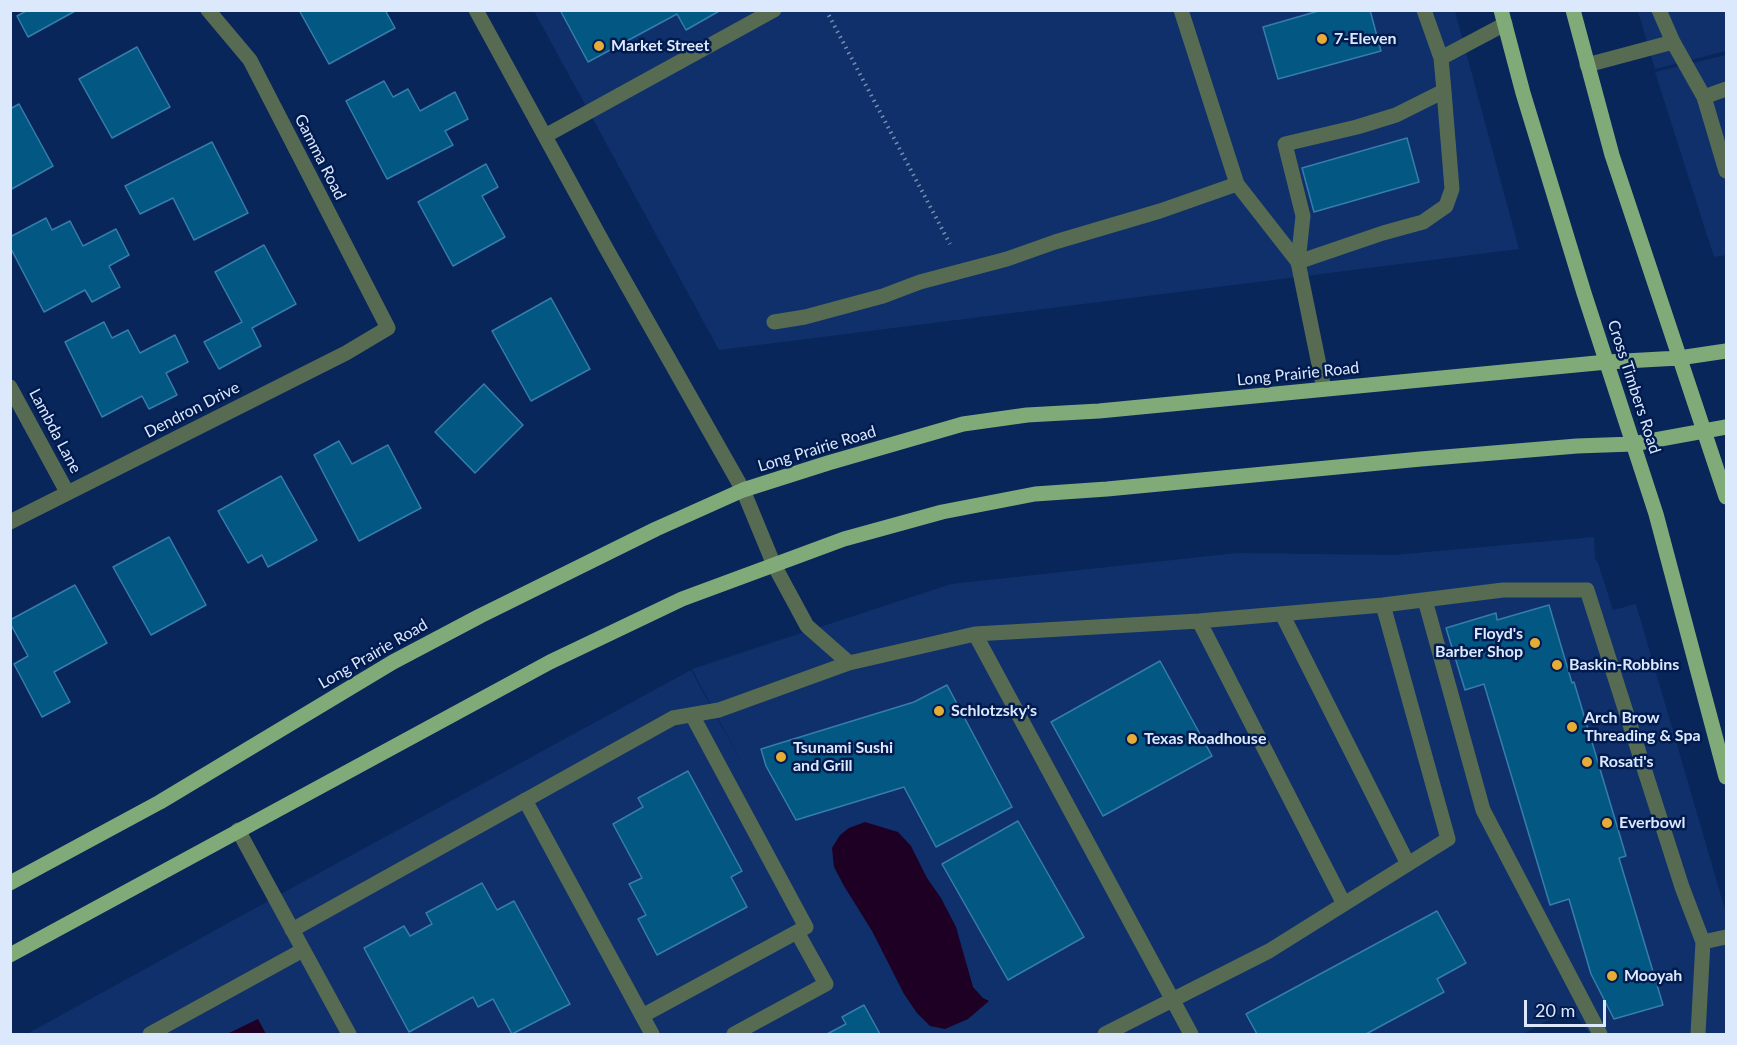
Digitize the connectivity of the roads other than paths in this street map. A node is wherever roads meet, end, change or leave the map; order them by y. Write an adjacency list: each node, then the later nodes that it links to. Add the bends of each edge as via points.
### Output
1 (208, 10): 20 (street, Gamma Road, via 250,60)
2 (476, 10): 15 (street)
3 (774, 10): 15 (street)
4 (1181, 10): 17 (street)
5 (1424, 10): 10 (street)
6 (1573, 10): 11 (main road)
7 (1659, 10): 9 (street)
8 (1503, 17): 10 (street); 23 (main road, Cross Timbers Road)
9 (1673, 42): 11 (street); 14 (street)
10 (1441, 58): 13 (street)
11 (1587, 65): 22 (main road, via 1612,155)
12 (1726, 89): 14 (street)
13 (1444, 91): 18 (street, via 1452,189 1446,206 1423,222); 18 (street, via 1396,115 1285,144 1304,216)
14 (1704, 97): 16 (street)
15 (545, 136): 29 (street)
16 (1726, 171)
17 (1237, 184): 18 (street); 19 (street, via 884,296)
18 (1298, 262): 25 (street)
19 (774, 322)
20 (388, 328): 30 (street, Dendron Drive, via 346,353)
21 (1726, 351): 22 (main road, Long Prairie Road)
22 (1679, 358): 23 (main road, Long Prairie Road); 27 (main road)
23 (1607, 362): 25 (main road, Long Prairie Road); 28 (main road, Cross Timbers Road)
24 (10, 387): 30 (street, Lambda Lane)
25 (1324, 389): 29 (main road, Long Prairie Road, via 963,424)
26 (1726, 427): 27 (main road)
27 (1704, 431): 28 (main road); 31 (main road)
28 (1633, 444): 33 (main road, via 1035,494 942,512 844,539); 41 (main road, Cross Timbers Road, via 1656,514)
29 (743, 490): 33 (street); 45 (main road, Long Prairie Road, via 656,529 403,657 160,801)
30 (67, 492): 32 (street, Dendron Drive)
31 (1726, 497)
32 (10, 522)
33 (774, 565): 39 (street, via 807,626); 43 (main road, via 682,599 550,662)
34 (1425, 600): 35 (street); 50 (street, via 1503,590 1587,590); 61 (street, via 1483,810)
35 (1383, 605): 36 (street); 44 (street, via 1448,839)
36 (1282, 614): 37 (street); 44 (street)
37 (1199, 621): 38 (street); 46 (street)
38 (975, 634): 39 (street); 53 (street)
39 (849, 663): 40 (street, via 719,710)
40 (692, 715): 42 (street, via 673,718); 48 (street, via 806,927)
41 (1726, 777)
42 (525, 800): 47 (street); 54 (street)
43 (238, 830): 47 (street); 52 (main road)
44 (1408, 864): 46 (street)
45 (10, 883)
46 (1344, 904): 53 (street, via 1269,951)
47 (292, 930): 51 (street)
48 (796, 932): 54 (street); 58 (street, via 826,984)
49 (1726, 937): 50 (street)
50 (1703, 942): 62 (street)
51 (303, 950): 55 (street); 56 (street)
52 (10, 955)
53 (1172, 1000): 59 (street); 60 (street)
54 (642, 1016): 57 (street)
55 (155, 1033)
56 (349, 1035)
57 (652, 1035)
58 (734, 1035)
59 (1105, 1035)
60 (1191, 1035)
61 (1600, 1035)
62 (1698, 1035)

